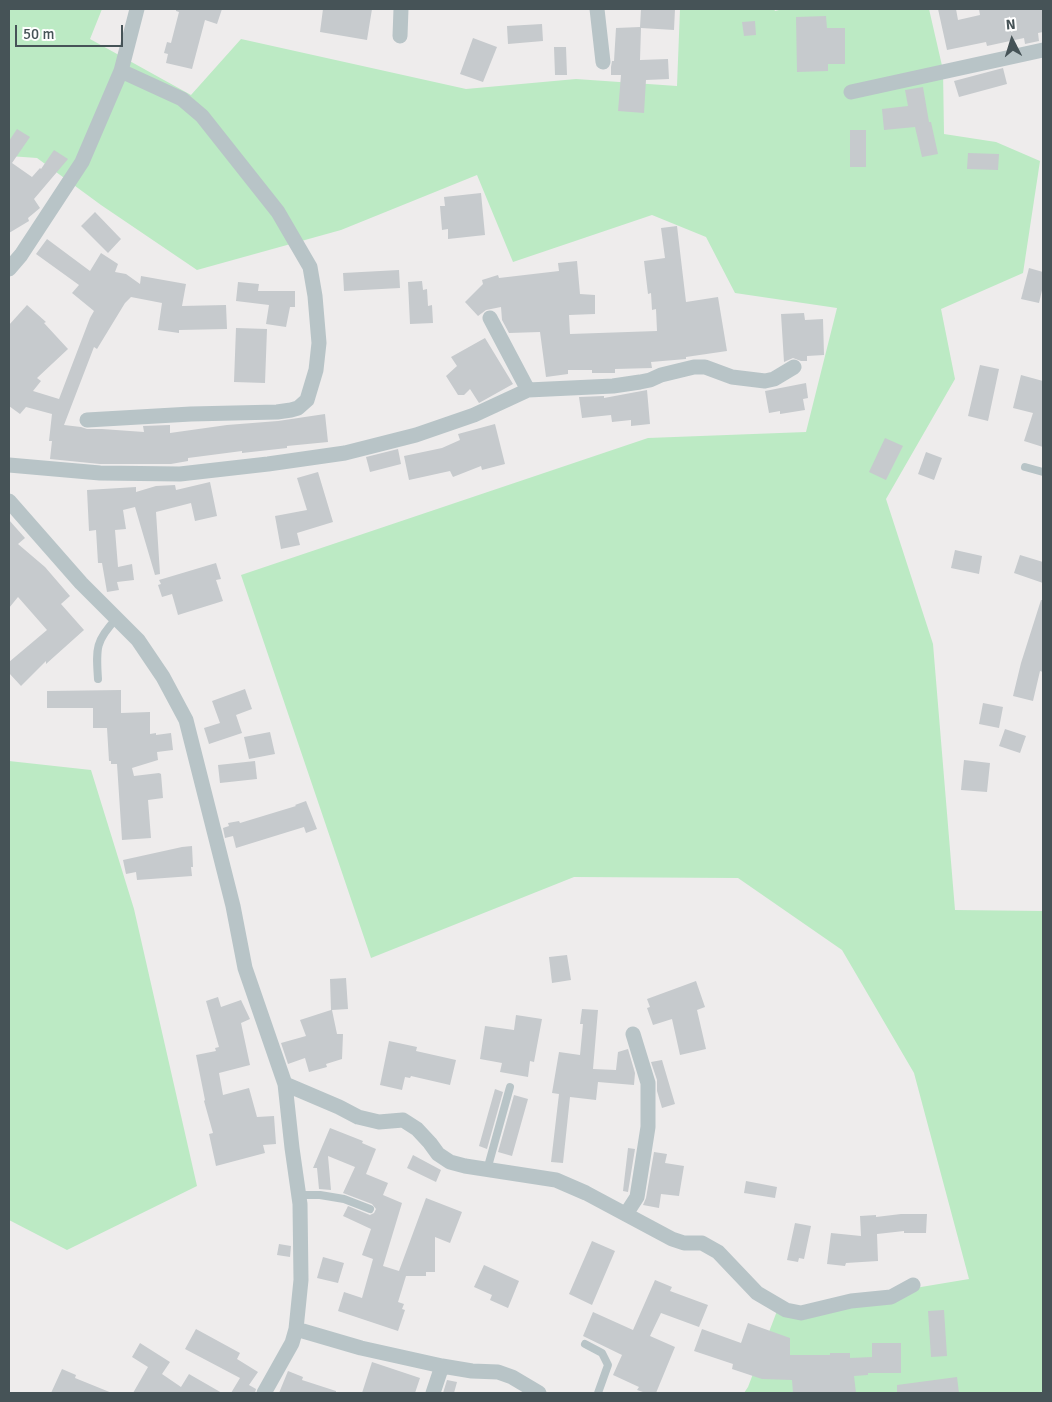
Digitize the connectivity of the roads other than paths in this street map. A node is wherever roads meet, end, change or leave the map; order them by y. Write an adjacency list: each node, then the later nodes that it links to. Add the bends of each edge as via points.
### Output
1 (137, 9): 7 (street)
2 (401, 9): 4 (street)
3 (597, 9): 6 (street)
4 (400, 36)
5 (1043, 50): 8 (street)
6 (603, 62)
7 (121, 71): 9 (street, via 82,162); 13 (street, via 182,99 202,116 278,212 310,267 319,342 316,370 307,400 298,408 277,412)
8 (851, 92)
9 (9, 270)
10 (490, 318): 12 (street)
11 (794, 367): 12 (street, via 765,381 694,367 650,380 613,386)
12 (528, 390): 14 (street, via 474,415 416,435 345,453 180,474 100,473)
13 (87, 420)
14 (9, 465)
15 (1025, 467): 16 (lane)
16 (1043, 472)
17 (9, 501): 18 (street, via 81,583)
18 (117, 618): 19 (lane, via 104,632 100,643); 21 (street, via 138,640 186,720 234,906 245,968)
19 (98, 679)
20 (633, 1034): 26 (street, via 648,1083 648,1127 636,1196)
21 (285, 1084): 23 (street, via 358,1117 378,1122 402,1120 417,1129 438,1154 450,1162); 24 (street)
22 (510, 1087): 23 (lane)
23 (487, 1170): 26 (street, via 556,1180)
24 (299, 1195): 25 (lane, via 344,1199); 28 (street, via 301,1280)
25 (370, 1209)
26 (626, 1214): 27 (street, via 672,1239 702,1243 718,1252 757,1293 786,1310 801,1313 851,1301 891,1297)
27 (913, 1285)
28 (296, 1329): 30 (street, via 352,1346); 31 (street, via 292,1343)
29 (585, 1344): 34 (lane, via 602,1353 608,1365)
30 (442, 1366): 32 (street); 33 (street, via 472,1372 498,1372)
31 (264, 1393)
32 (434, 1393)
33 (539, 1393)
34 (598, 1393)

